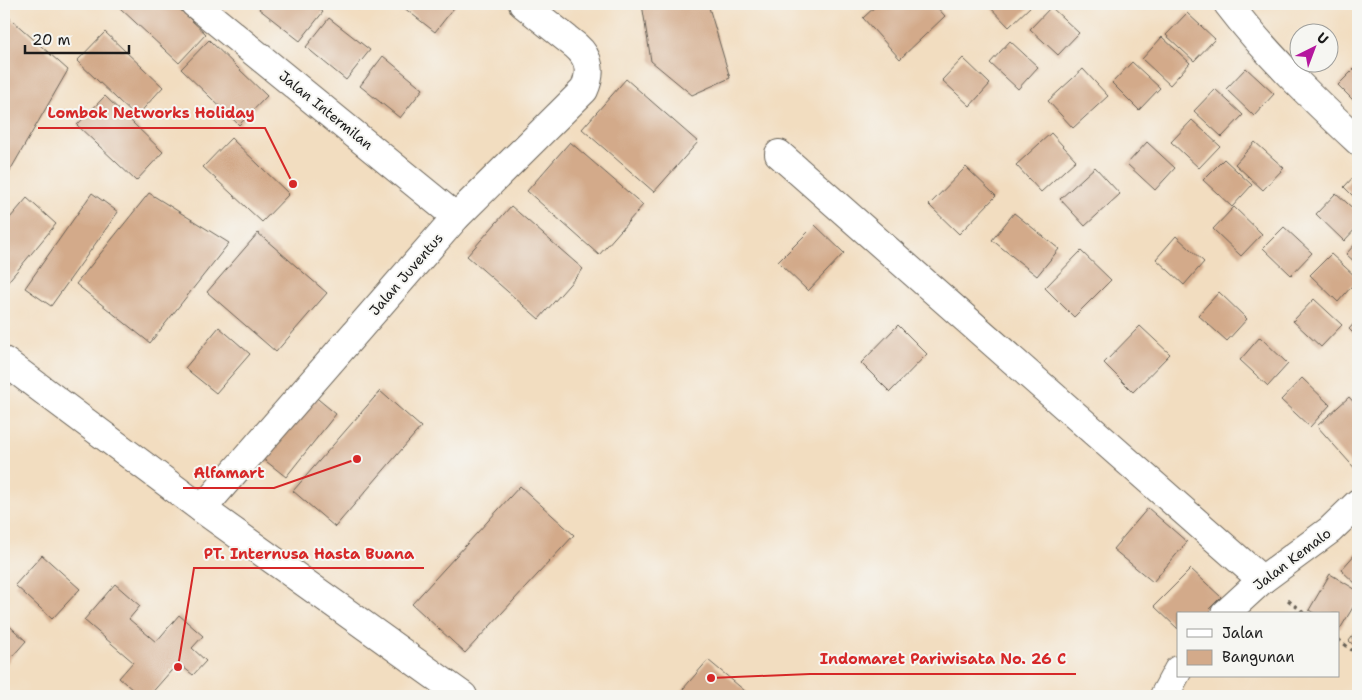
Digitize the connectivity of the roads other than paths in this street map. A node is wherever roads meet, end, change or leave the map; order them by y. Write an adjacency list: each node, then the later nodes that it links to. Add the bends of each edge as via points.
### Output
1 (196, 4): 6 (street, Jalan Intermilan)
2 (523, 4): 6 (street, Jalan Juventus, via 580,49 589,74 584,90)
3 (1228, 4): 4 (street, via 1309,96)
4 (1358, 141)
5 (780, 154): 10 (street)
6 (456, 217): 9 (street, Jalan Juventus)
7 (4, 361): 9 (street)
8 (1358, 503): 10 (street, Jalan Kemalo, via 1330,530)
9 (202, 509): 13 (street)
10 (1262, 580): 11 (street, Jalan Kemalo)
11 (1226, 612)
12 (1177, 672): 14 (street)
13 (463, 696)
14 (1164, 696)

